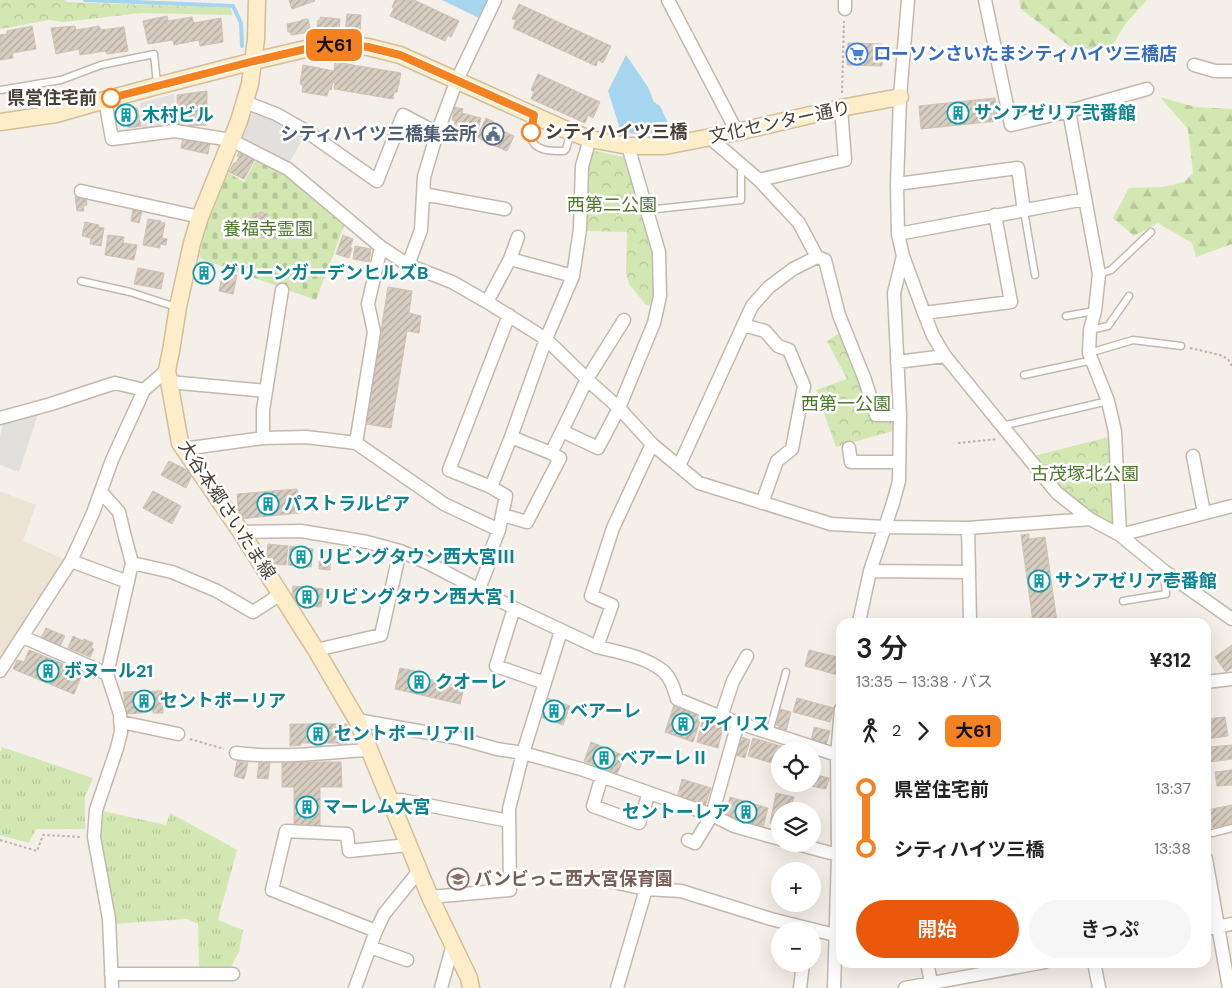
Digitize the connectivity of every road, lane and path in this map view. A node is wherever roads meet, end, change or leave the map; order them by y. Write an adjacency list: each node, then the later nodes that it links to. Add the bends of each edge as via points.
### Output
1 (256, 0): 8 (main road, 大谷本郷さいたま線)
2 (495, 0): 11 (street)
3 (668, 0): 23 (street)
4 (908, 0): 5 (street); 15 (street)
5 (912, 0)
6 (985, 0): 19 (street, via 1011,126)
7 (844, 4): 18 (path)
8 (254, 61): 11 (main road, 文化センター通り, via 314,47 359,46 400,55); 12 (main road, 文化センター通り); 17 (main road, 大谷本郷さいたま線)
9 (1194, 64): 10 (street, via 1215,71)
10 (1232, 71)
11 (457, 80): 20 (main road, 文化センター通り); 24 (street)
12 (158, 86): 14 (lane, via 154,54 101,65 61,80); 16 (main road, 文化センター通り)
13 (1148, 89): 19 (street)
14 (0, 90)
15 (900, 97): 18 (main road, 文化センター通り); 31 (street)
16 (105, 100): 21 (main road, 文化センター通り, via 56,114); 27 (street, via 112,139 175,131)
17 (246, 102): 24 (street, via 306,131 377,181 402,115); 27 (main road, 大谷本郷さいたま線)
18 (841, 108): 23 (main road, 文化センター通り); 30 (street, via 845,160)
19 (1069, 111): 34 (street)
20 (534, 115): 22 (main road, 文化センター通り); 22 (lane, via 531,138 543,150 564,151)
21 (0, 122)
22 (571, 132): 26 (main road, 文化センター通り)
23 (737, 132): 25 (main road, 文化センター通り)
24 (437, 134): 33 (street, via 424,177)
25 (709, 137): 28 (main road, 文化センター通り, via 665,146); 29 (street)
26 (590, 139): 28 (main road, 文化センター通り); 50 (street, via 582,166 580,229)
27 (231, 140): 39 (main road, 大谷本郷さいたま線); 43 (street, via 288,169)
28 (628, 146): 36 (street)
29 (741, 165): 30 (street); 36 (lane, via 741,200)
30 (759, 180): 45 (street, via 799,223)
31 (897, 184): 37 (street, via 1018,168); 41 (street)
32 (81, 191): 39 (street)
33 (423, 194): 35 (street); 47 (street, via 421,230)
34 (1086, 199): 37 (street); 49 (street)
35 (505, 209)
36 (647, 210): 75 (street, via 659,252 660,296 654,323)
37 (1024, 211): 38 (street); 48 (lane)
38 (996, 215): 41 (street); 57 (street, via 1012,302)
39 (200, 217): 55 (main road, 大谷本郷さいたま線)
40 (1151, 232): 49 (lane, via 1111,270)
41 (898, 234): 44 (street)
42 (518, 237): 46 (street)
43 (381, 247): 47 (street); 83 (street, via 368,304 374,332)
44 (904, 256): 57 (street); 67 (street, via 894,293)
45 (817, 257): 61 (street, via 793,269 769,287 752,306); 76 (street, via 825,260 839,315 876,415)
46 (510, 259): 50 (street); 54 (street)
47 (408, 265): 54 (street, via 452,282)
48 (1035, 274)
49 (1099, 274): 56 (street)
50 (573, 276): 63 (street)
51 (81, 281): 55 (lane)
52 (282, 290): 73 (street)
53 (1129, 296): 62 (lane, via 1108,326)
54 (487, 302): 58 (street)
55 (178, 307): 70 (main road, 大谷本郷さいたま線)
56 (1095, 311): 59 (lane); 62 (street)
57 (924, 313): 65 (street)
58 (509, 315): 63 (street); 92 (street, via 450,470)
59 (1066, 316)
60 (624, 320): 71 (street)
61 (743, 325): 91 (street); 94 (street, via 765,331 778,346 789,350 804,386 792,449 777,461)
62 (1090, 330): 66 (street)
63 (546, 339): 71 (street); 80 (street)
64 (1181, 346): 66 (lane, via 1133,340); 68 (path, via 1220,355)
65 (945, 356): 67 (street); 78 (street)
66 (1091, 357): 69 (lane); 74 (street)
67 (898, 362): 76 (street)
68 (1232, 366)
69 (1024, 375)
70 (168, 376): 72 (street); 73 (street); 87 (main road, 大谷本郷さいたま線)
71 (586, 379): 75 (street); 79 (street)
72 (144, 390): 77 (street, via 115,383); 93 (street)
73 (266, 391): 82 (street)
74 (1108, 400): 78 (lane); 103 (street, via 1115,432)
75 (619, 408): 79 (street, via 598,448); 85 (street)
76 (900, 415): 90 (street)
77 (0, 418)
78 (1002, 426): 81 (street)
79 (562, 431): 88 (street)
80 (511, 437): 88 (street); 92 (street)
81 (1011, 437): 84 (path); 98 (street, via 1057,493)
82 (263, 438): 83 (street, via 306,436); 87 (street)
83 (356, 443): 101 (street, via 444,504)
84 (958, 443)
85 (652, 444): 91 (street); 120 (street, via 613,528 590,596 612,606)
86 (849, 448): 90 (street, via 851,462)
87 (183, 449): 102 (main road, 大谷本郷さいたま線)
88 (551, 453): 97 (street, via 560,458 527,522)
89 (1193, 456): 96 (street)
90 (899, 462): 99 (street, via 899,481)
91 (679, 466): 94 (street, via 699,483)
92 (491, 487): 97 (street, via 506,496)
93 (100, 492): 105 (street); 106 (street, via 119,512)
94 (762, 502): 99 (street, via 831,524)
95 (1232, 506): 96 (street)
96 (1204, 513): 103 (street)
97 (503, 515): 101 (street)
98 (1090, 519): 100 (street); 103 (street)
99 (885, 527): 100 (street); 107 (street)
100 (968, 528): 109 (street)
101 (499, 530): 111 (street)
102 (241, 532): 104 (street, via 301,531 367,542); 112 (main road, 大谷本郷さいたま線)
103 (1120, 535): 108 (street)
104 (400, 552): 111 (street); 121 (street, via 381,635)
105 (71, 561): 110 (street); 119 (street)
106 (132, 562): 110 (street); 112 (street, via 172,572 217,591 253,612)
107 (870, 571): 109 (street); 115 (street)
108 (1164, 571): 113 (lane, via 1166,594); 117 (street)
109 (969, 572): 116 (street)
110 (128, 582): 125 (street)
111 (479, 589): 114 (street)
112 (281, 594): 121 (main road, 大谷本郷さいたま線)
113 (1123, 601)
114 (514, 608): 118 (street); 128 (street, via 496,666)
115 (860, 618)
116 (970, 618)
117 (1232, 619)
118 (561, 631): 120 (street); 128 (street)
119 (23, 637): 123 (street); 125 (street)
120 (597, 647): 129 (street, via 642,659 663,672 677,699)
121 (316, 650): 130 (main road, 大谷本郷さいたま線)
122 (746, 656): 129 (street, via 733,681)
123 (0, 672)
124 (786, 672): 133 (lane)
125 (107, 674): 131 (street)
126 (1232, 680): 127 (street)
127 (1211, 682)
128 (545, 683): 137 (street)
129 (721, 717): 132 (street)
130 (357, 720): 135 (main road, 大谷本郷さいたま線); 137 (street)
131 (121, 722): 134 (street); 147 (street, via 117,748 96,810)
132 (738, 723): 133 (street); 142 (street)
133 (769, 733): 138 (street)
134 (178, 734): 136 (path)
135 (370, 750): 136 (street, via 282,755); 141 (main road, 大谷本郷さいたま線)
136 (236, 753)
137 (523, 753): 139 (street); 143 (street)
138 (836, 755)
139 (602, 776): 140 (street); 140 (street, via 594,806 639,823)
140 (649, 793): 142 (street)
141 (391, 802): 143 (street, via 401,800); 150 (main road, 大谷本郷さいたま線)
142 (712, 816): 146 (street); 149 (street, via 696,843)
143 (509, 821): 156 (street, via 510,890)
144 (1232, 828): 145 (lane)
145 (1213, 833)
146 (771, 836)
147 (94, 838): 148 (path, via 43,835 37,851); 171 (street, via 109,919)
148 (0, 840)
149 (688, 840)
150 (408, 846): 153 (main road, 大谷本郷さいたま線); 161 (street, via 350,851 347,834 286,831 272,890)
151 (821, 850): 152 (street)
152 (836, 854)
153 (419, 871): 156 (main road, 大谷本郷さいたま線); 161 (street, via 384,914)
154 (598, 879): 155 (street)
155 (646, 889): 157 (street, via 681,891); 178 (street)
156 (430, 897): 164 (main road, 大谷本郷さいたま線)
157 (781, 922)
158 (1232, 924): 160 (street)
159 (836, 926): 163 (street)
160 (1212, 928): 183 (street)
161 (376, 931): 165 (street)
162 (821, 932): 163 (street)
163 (835, 935): 180 (street)
164 (453, 944): 176 (street); 177 (main road, 大谷本郷さいたま線)
165 (370, 947): 166 (street); 175 (street)
166 (406, 960)
167 (928, 968): 173 (street)
168 (1016, 968): 173 (street)
169 (1095, 968): 182 (street)
170 (802, 972): 179 (street)
171 (111, 974): 172 (street); 174 (street)
172 (233, 974)
173 (931, 986): 181 (street)
174 (112, 988)
175 (356, 988)
176 (441, 988)
177 (471, 988)
178 (617, 988)
179 (800, 988)
180 (834, 988)
181 (905, 988)
182 (1099, 988)
183 (1229, 988)

